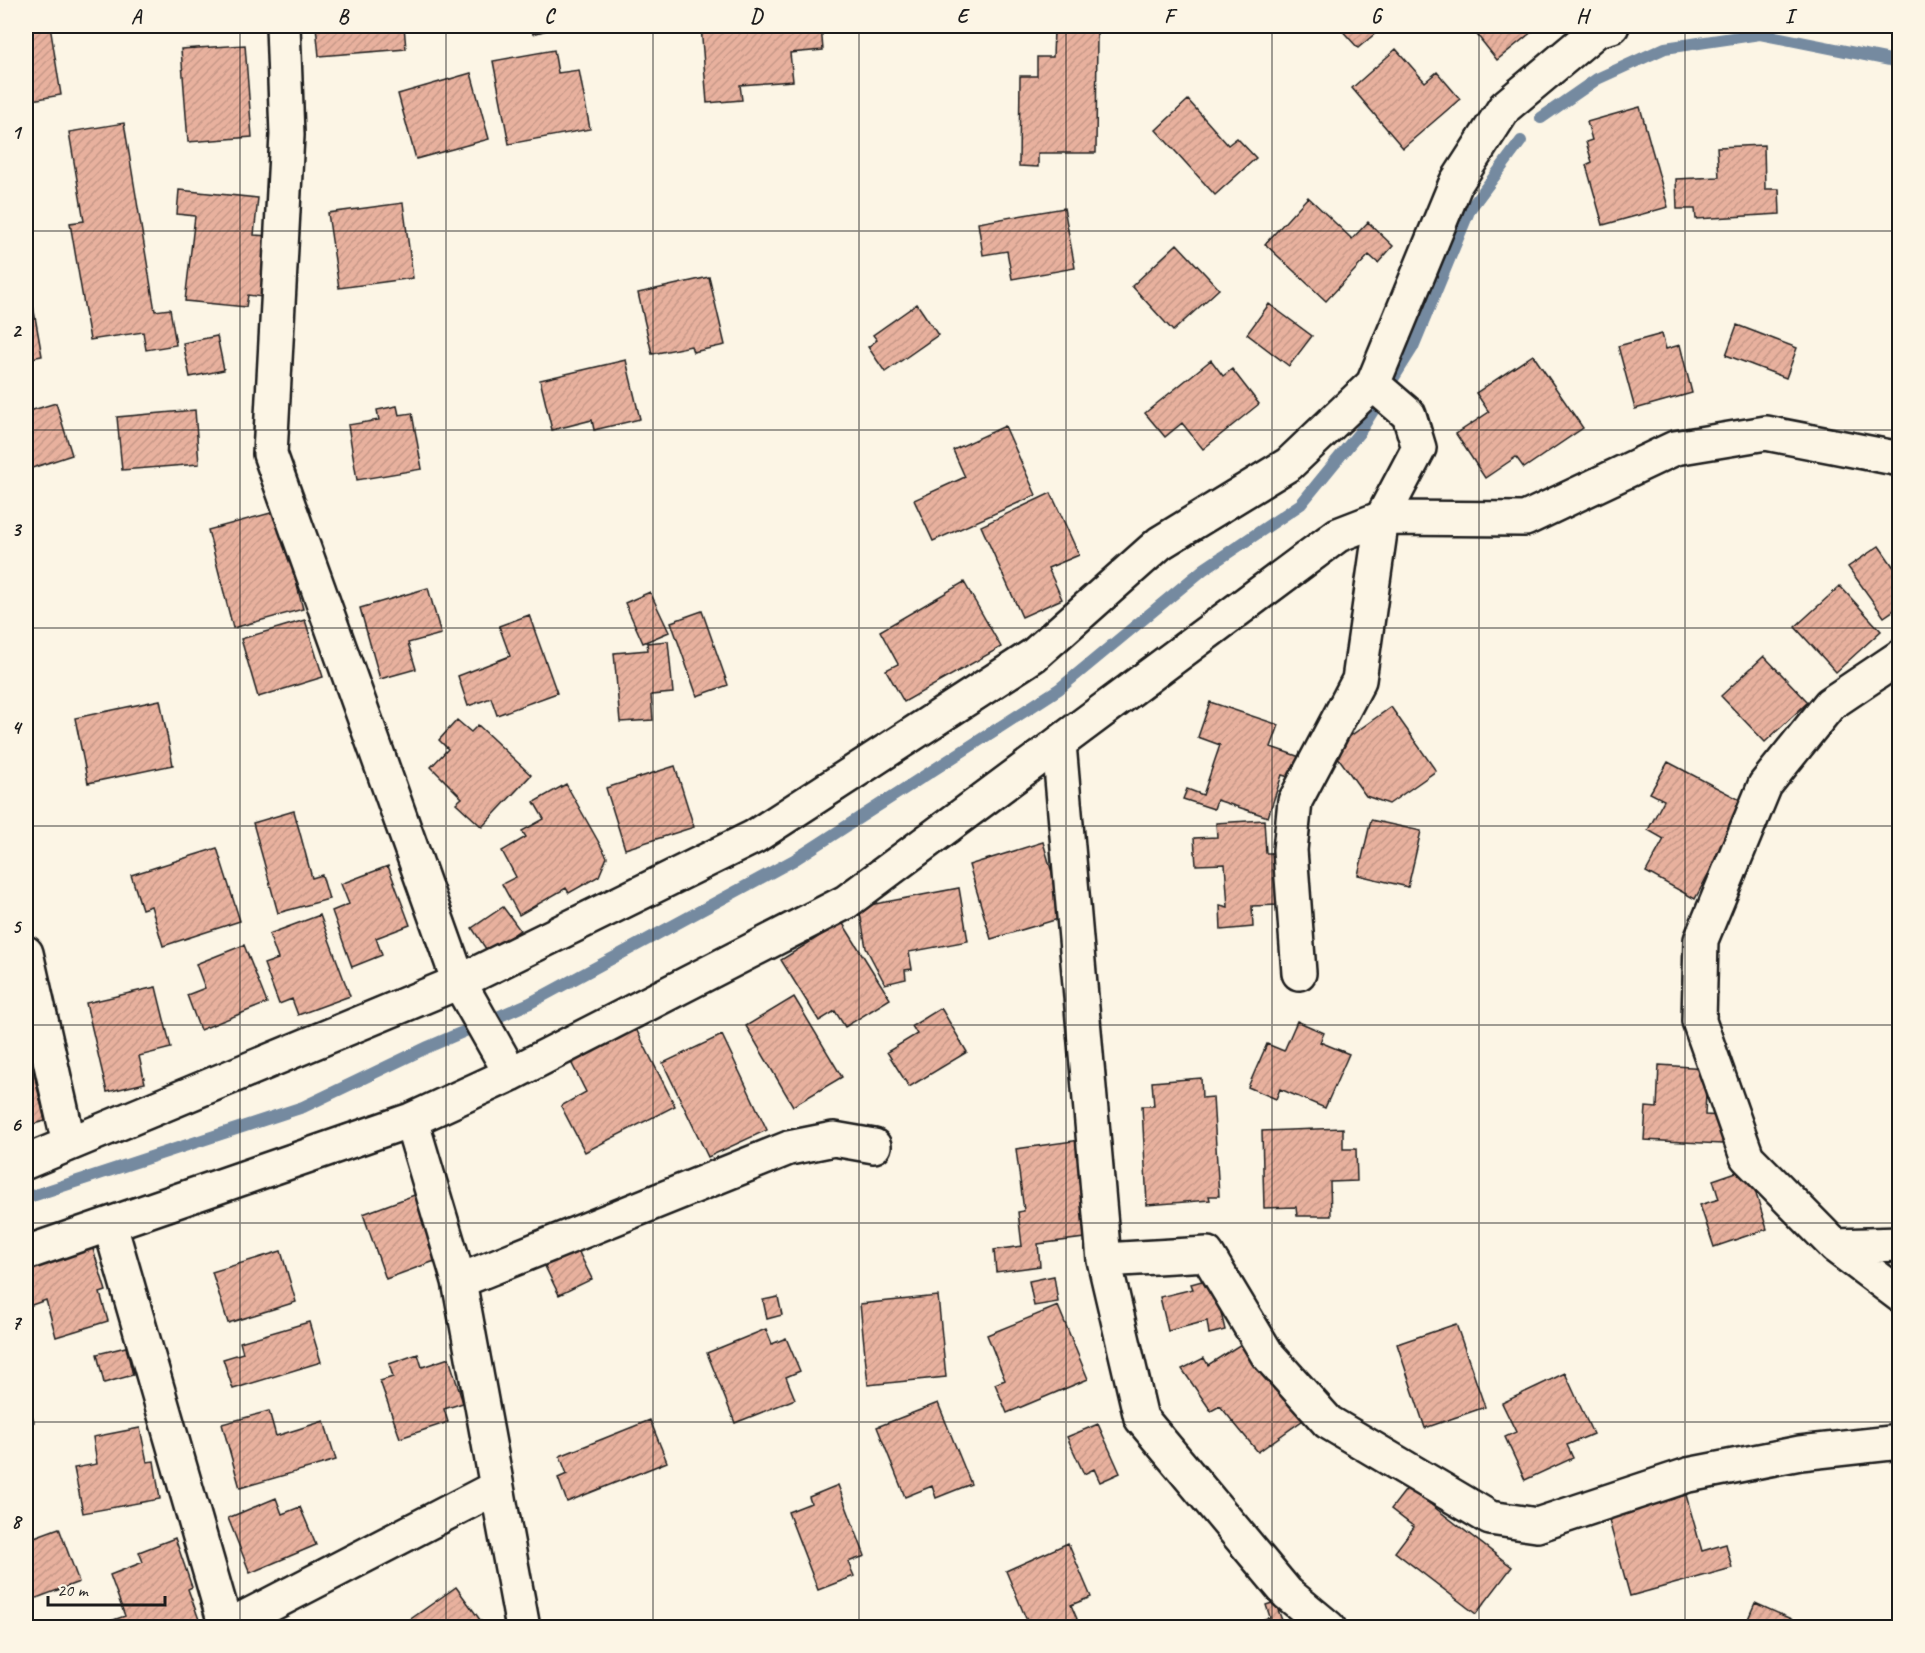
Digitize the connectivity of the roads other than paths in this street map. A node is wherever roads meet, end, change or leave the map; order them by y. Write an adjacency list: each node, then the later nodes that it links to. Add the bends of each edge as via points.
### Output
1 (283, 26): 10 (street, via 287,135 270,454)
2 (1612, 26): 3 (street, via 1598,30 1505,107 1456,183)
3 (1383, 392): 5 (street, via 1409,415 1419,448); 10 (street, via 1288,464 1160,543 1034,655 754,837)
4 (1899, 459): 5 (street, via 1766,433 1675,448 1525,519)
5 (1382, 518): 7 (street, via 1338,535); 9 (street, via 1359,680 1295,801 1290,850)
6 (1899, 657): 18 (street, via 1830,704 1765,785 1701,940 1699,1021 1747,1157)
7 (1059, 744): 11 (street, via 846,902); 20 (street)
8 (26, 952): 13 (street)
9 (1299, 973)
10 (466, 994): 11 (street); 13 (street)
11 (511, 1074): 12 (street)
12 (411, 1120): 16 (street); 21 (street)
13 (69, 1144): 15 (street)
14 (874, 1146): 21 (street, via 834,1138 789,1148)
15 (26, 1162)
16 (110, 1225): 19 (street); 25 (street)
17 (1899, 1244): 18 (street)
18 (1835, 1246): 22 (street)
19 (26, 1253)
20 (1104, 1260): 23 (street, via 1207,1254 1267,1353 1328,1422 1490,1518 1537,1525 1688,1475 1800,1453); 27 (street, via 1141,1418 1287,1593)
21 (459, 1281): 24 (street)
22 (1899, 1295)
23 (1899, 1442)
24 (495, 1488): 25 (street); 26 (street)
25 (225, 1627)
26 (523, 1628)
27 (1329, 1628)

